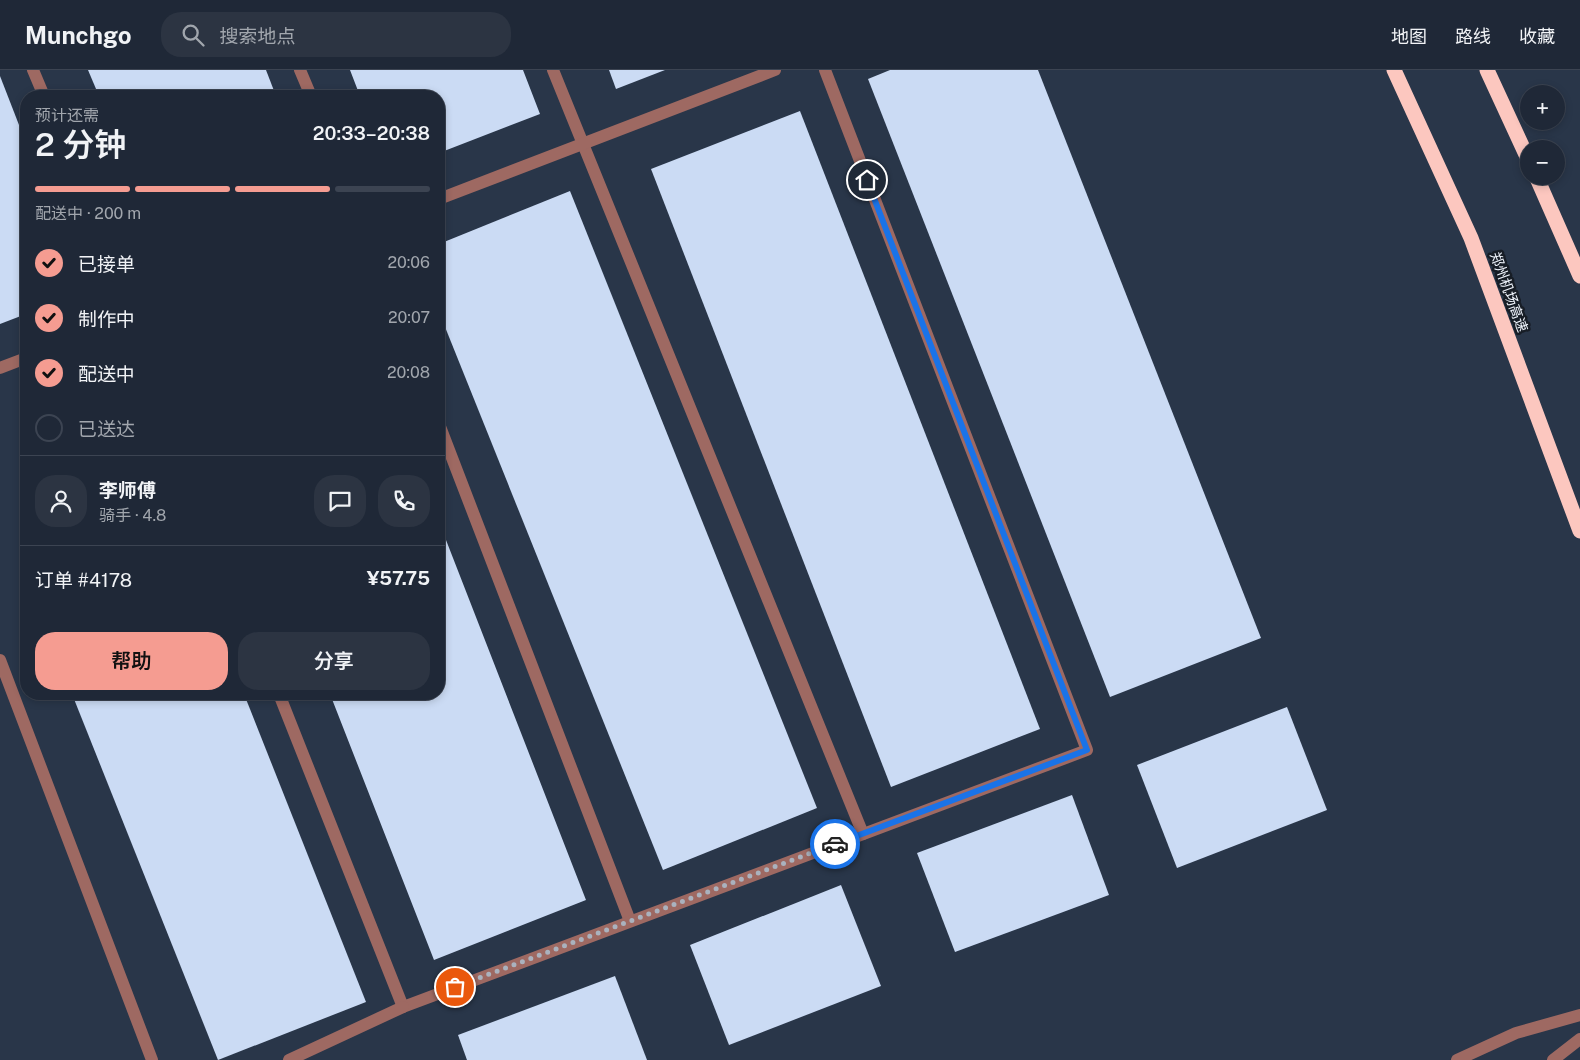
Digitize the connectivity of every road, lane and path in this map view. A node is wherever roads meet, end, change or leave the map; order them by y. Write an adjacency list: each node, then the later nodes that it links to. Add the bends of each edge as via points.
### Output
1 (33, 70): 8 (street)
2 (300, 70): 9 (street)
3 (553, 70): 11 (street)
4 (775, 70): 11 (street)
5 (825, 70): 21 (street, via 1087,750)
6 (1394, 70): 18 (highway, 郑州机场高速, via 1472,238)
7 (1487, 70): 10 (highway)
8 (41, 90)
9 (308, 90)
10 (1520, 142)
11 (582, 144): 13 (street); 21 (street)
12 (1540, 185): 14 (highway)
13 (445, 197)
14 (1580, 276)
15 (20, 360): 16 (street)
16 (0, 368)
17 (445, 440): 22 (street)
18 (1580, 530)
19 (0, 660): 26 (street)
20 (282, 700): 23 (street)
21 (863, 834): 22 (street)
22 (630, 921): 23 (street)
23 (403, 1007): 27 (street)
24 (1580, 1015): 28 (street, via 1516,1033)
25 (1580, 1039): 29 (street)
26 (152, 1060)
27 (289, 1060)
28 (1457, 1060)
29 (1553, 1060)

